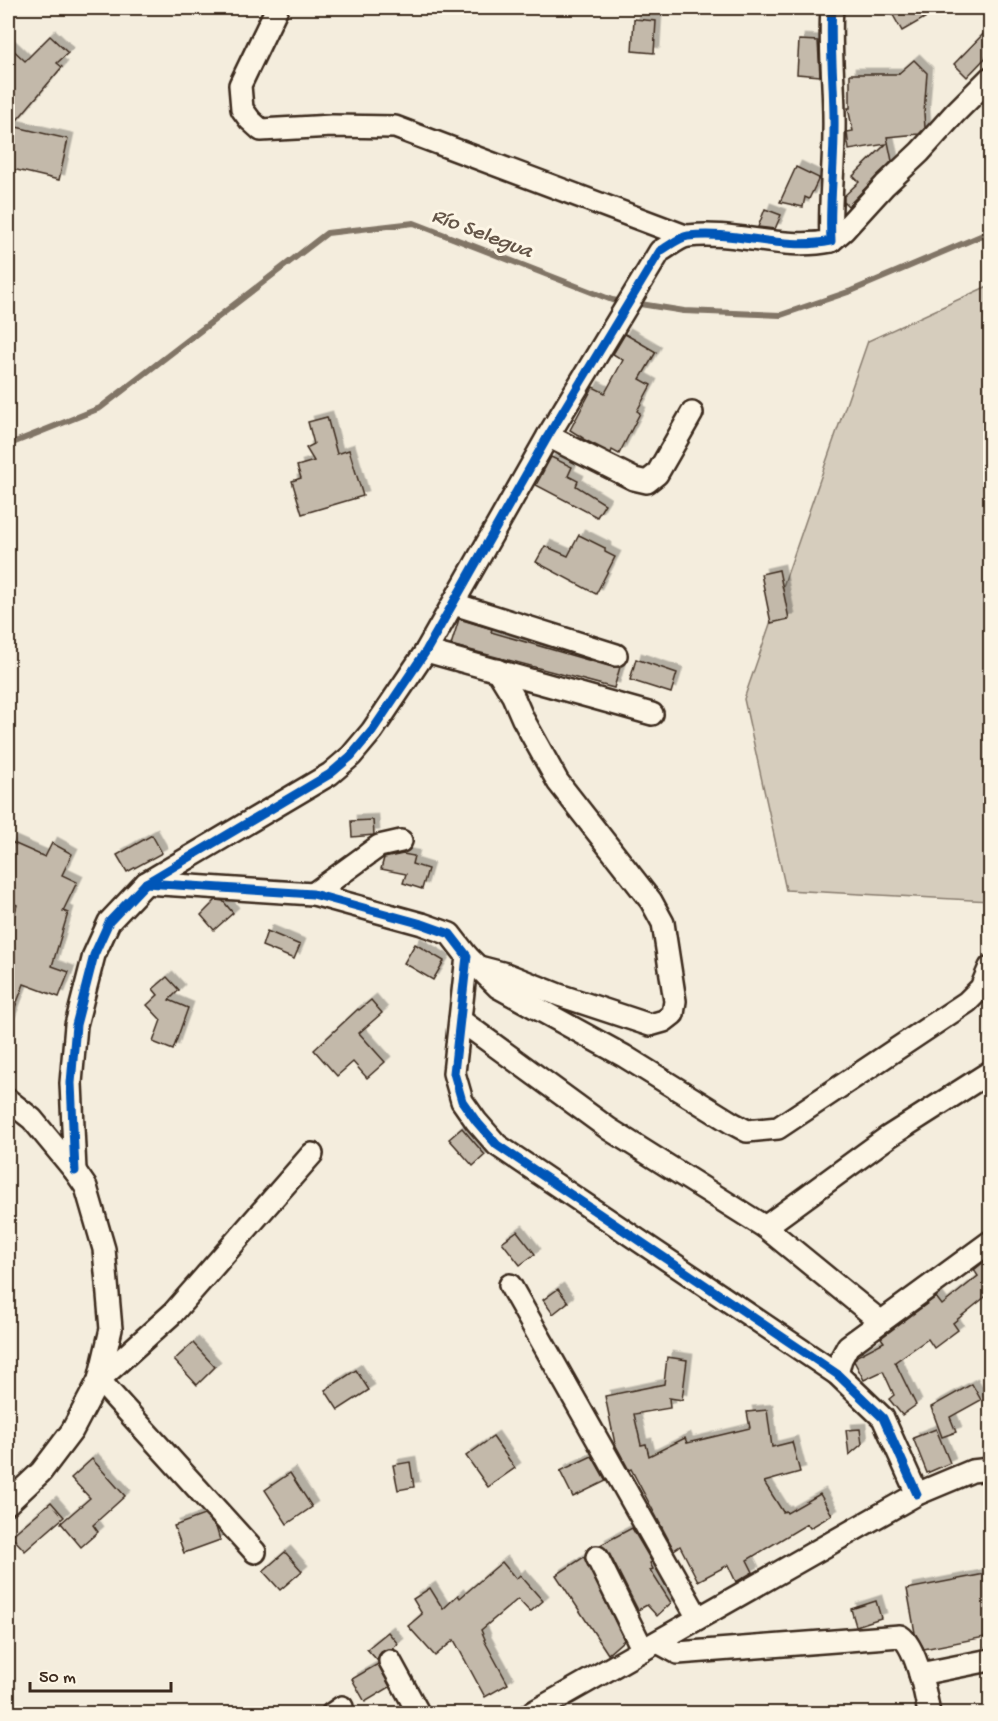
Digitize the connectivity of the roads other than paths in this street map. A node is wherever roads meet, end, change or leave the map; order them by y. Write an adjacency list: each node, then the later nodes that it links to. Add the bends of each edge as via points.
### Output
1 (277, 8): 4 (street, via 240,85 242,109 261,130 395,127)
2 (832, 8): 5 (street)
3 (990, 78): 5 (street)
4 (686, 236): 5 (street, via 802,245); 7 (street, via 660,251)
5 (831, 241)
6 (692, 413): 7 (street, via 657,474 647,482)
7 (548, 436): 8 (street)
8 (454, 604): 9 (street); 10 (street)
9 (426, 651): 11 (street); 14 (street, via 372,731 330,774)
10 (616, 655)
11 (498, 670): 12 (street); 16 (street, via 558,782 651,901 663,923 675,1001 673,1014 650,1026)
12 (652, 714)
13 (400, 841): 15 (street, via 379,846)
14 (146, 883): 15 (street); 22 (street, via 109,922 85,987 76,1025 71,1083)
15 (313, 894): 16 (street, via 450,934)
16 (472, 961): 17 (street, via 498,987 624,1056 747,1131 778,1128 968,1002 981,988); 18 (street)
17 (990, 967)
18 (460, 1020): 23 (street, via 609,1129); 27 (street, via 454,1073 462,1101 496,1145)
19 (990, 1072): 23 (street, via 888,1137)
20 (8, 1100): 22 (street, via 32,1119)
21 (312, 1154): 28 (street, via 173,1313)
22 (75, 1171): 28 (street, via 86,1187 104,1250 111,1329)
23 (765, 1227): 26 (street)
24 (990, 1242): 26 (street)
25 (510, 1285): 34 (street)
26 (880, 1321): 27 (street, via 848,1346)
27 (837, 1374): 30 (street, via 883,1418)
28 (99, 1380): 31 (street, via 72,1431 41,1472); 32 (street)
29 (990, 1469): 30 (street, via 972,1471)
30 (917, 1494): 34 (street)
31 (8, 1503)
32 (255, 1552)
33 (597, 1557): 35 (street)
34 (698, 1618): 35 (street)
35 (650, 1646): 38 (street, via 678,1653 900,1636 908,1644); 40 (street)
36 (990, 1660): 38 (street)
37 (390, 1661): 39 (street)
38 (920, 1674): 41 (street)
39 (419, 1713)
40 (530, 1713)
41 (928, 1713)

